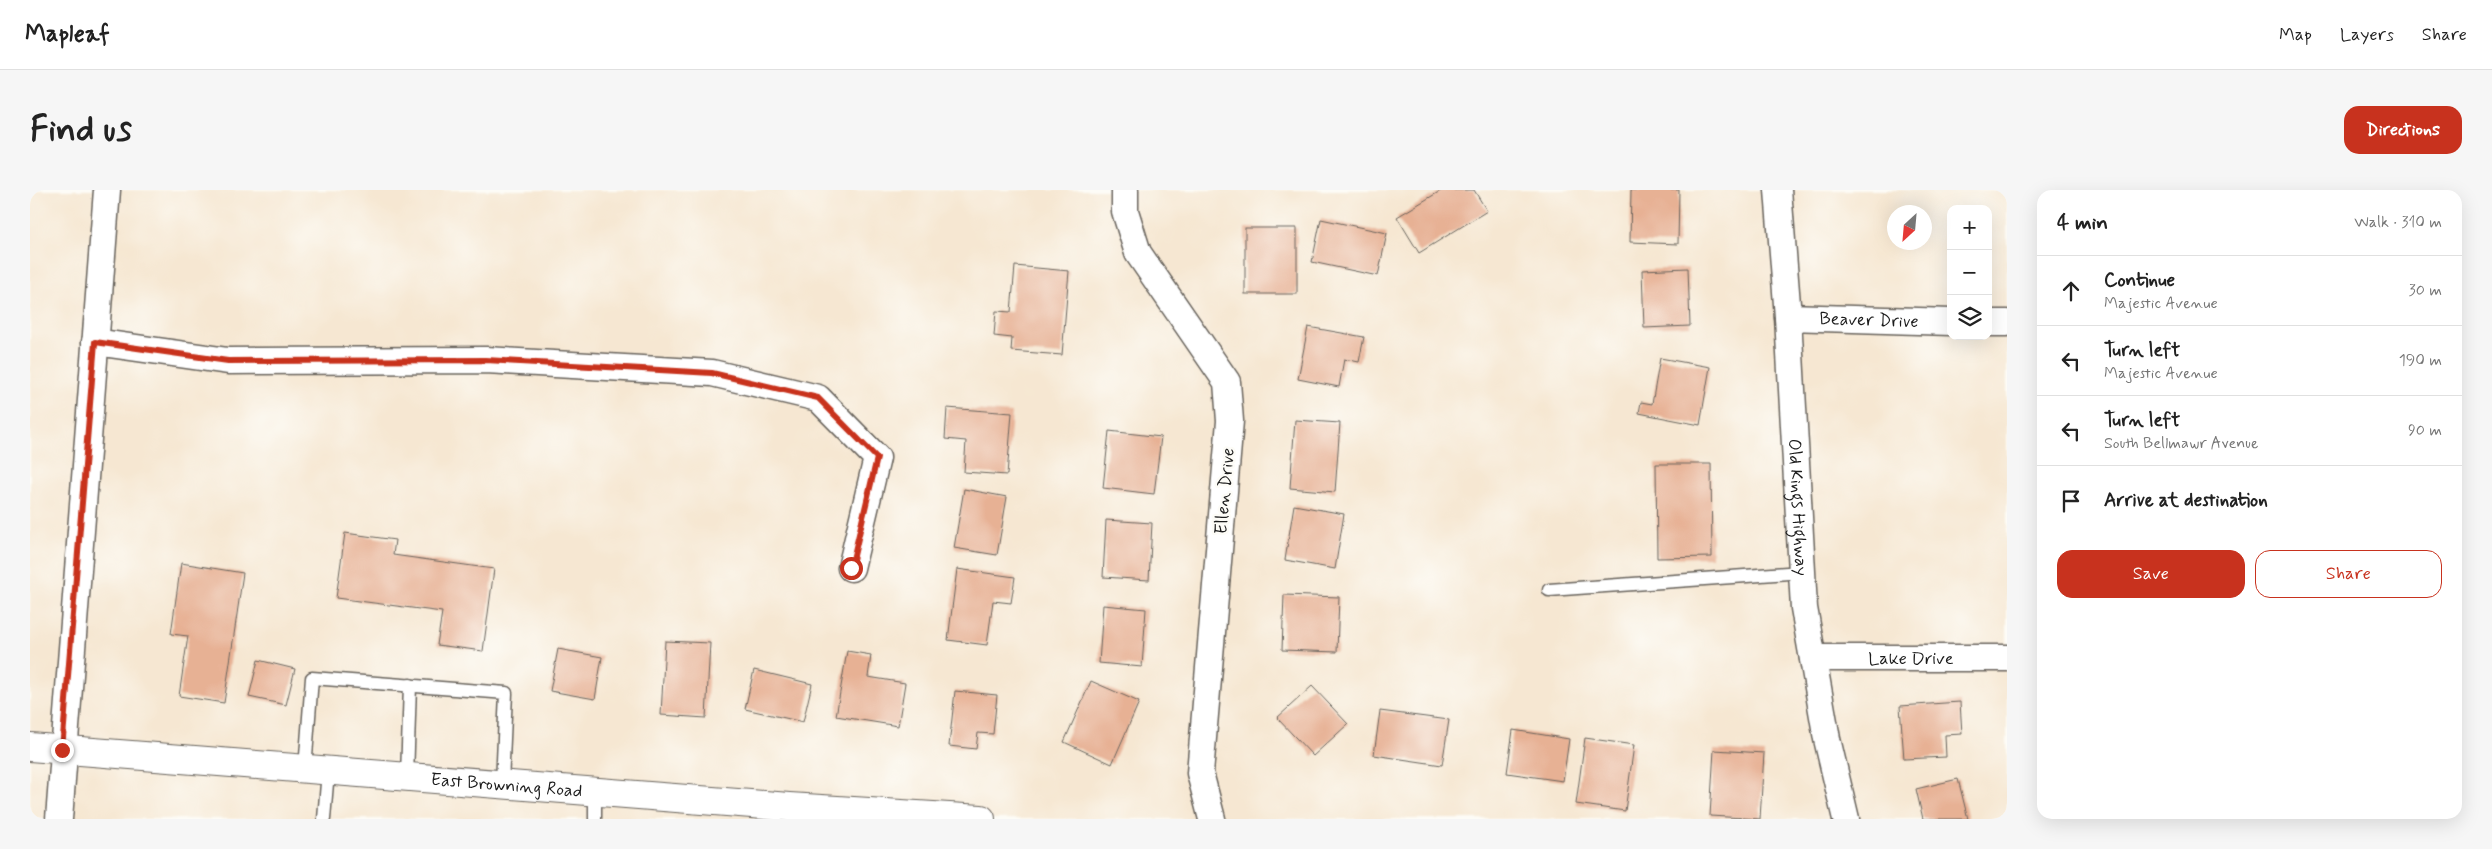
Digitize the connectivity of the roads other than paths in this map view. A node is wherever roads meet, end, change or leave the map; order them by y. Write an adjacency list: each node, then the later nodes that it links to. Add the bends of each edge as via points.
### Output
1 (107, 190): 8 (street)
2 (1125, 190): 26 (street, Ellen Drive, via 1125,211 1138,253 1227,382 1230,422 1200,773)
3 (1778, 190): 4 (street, Old Kings Highway)
4 (1788, 317): 5 (street, Beaver Drive); 10 (street, Old Kings Highway)
5 (1947, 322)
6 (1992, 323): 7 (street)
7 (2007, 323)
8 (95, 342): 9 (street, via 228,361 486,360 712,373 818,398 877,458); 16 (street)
9 (851, 568)
10 (1802, 572): 11 (lane); 12 (street, Old Kings Highway, via 1804,608)
11 (1550, 590)
12 (1813, 658): 13 (street, Lake Drive); 27 (street, Old Kings Highway, via 1827,739)
13 (2007, 658)
14 (410, 685): 17 (lane, via 312,678); 18 (lane); 19 (lane, via 506,693)
15 (30, 747): 16 (main road, East Browning Road)
16 (62, 750): 17 (main road, East Browning Road); 22 (street)
17 (316, 770): 18 (main road, East Browning Road); 23 (lane)
18 (407, 777): 19 (main road, East Browning Road)
19 (502, 784): 20 (main road, East Browning Road)
20 (595, 792): 21 (main road, East Browning Road); 24 (lane)
21 (790, 813): 25 (main road, East Browning Road)
22 (59, 819)
23 (324, 819)
24 (596, 819)
25 (981, 819)
26 (1212, 819)
27 (1846, 819)

